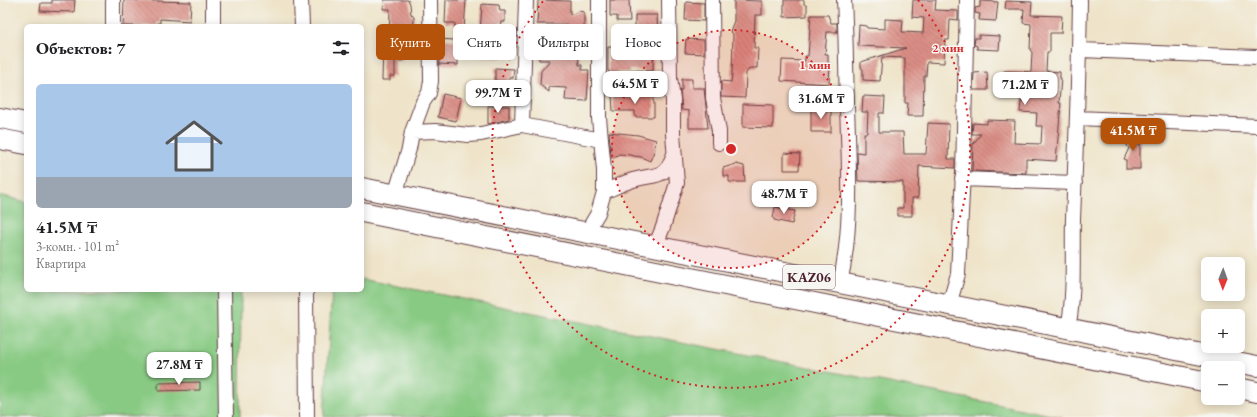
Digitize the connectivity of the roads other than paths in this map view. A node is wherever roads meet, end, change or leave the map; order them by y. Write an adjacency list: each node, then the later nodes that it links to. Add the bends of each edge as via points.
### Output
1 (113, 0): 12 (street)
2 (213, 0): 13 (street)
3 (301, 0): 14 (street)
4 (430, 0): 22 (street, via 431,81 429,93)
5 (526, 0): 20 (street)
6 (599, 0): 24 (street, via 598,95)
7 (669, 0): 27 (street)
8 (712, 0): 26 (street, via 713,98)
9 (844, 0): 36 (street, via 849,155 845,262)
10 (967, 0): 28 (street)
11 (1080, 0): 15 (street)
12 (113, 24)
13 (214, 24)
14 (302, 24)
15 (1080, 50): 16 (street); 18 (street)
16 (1257, 57)
17 (0, 118): 19 (highway)
18 (1078, 118): 21 (street); 29 (street)
19 (24, 123)
20 (522, 125): 22 (street, via 468,135 435,131); 24 (street)
21 (1257, 126)
22 (412, 132): 32 (street)
23 (0, 139): 25 (highway)
24 (601, 140): 31 (street)
25 (24, 144)
26 (720, 144)
27 (674, 153): 31 (street, via 668,169 661,174 624,183); 35 (street, via 677,183)
28 (962, 179): 29 (street); 39 (street, via 958,274)
29 (1075, 183): 40 (street, via 1072,311)
30 (364, 188): 32 (highway, KАZ06)
31 (604, 192): 34 (street, via 598,213)
32 (395, 195): 34 (highway, KАZ06)
33 (364, 212): 42 (highway, KАZ06)
34 (586, 233): 35 (highway, KАZ06)
35 (655, 247): 36 (highway, KАZ06)
36 (840, 284): 39 (highway, KАZ06)
37 (224, 292): 45 (street)
38 (306, 292): 46 (street)
39 (949, 305): 40 (highway, KАZ06)
40 (1068, 329): 41 (highway, KАZ06)
41 (1257, 366)
42 (1201, 381)
43 (1245, 389): 44 (highway)
44 (1257, 392)
45 (226, 417)
46 (308, 417)

